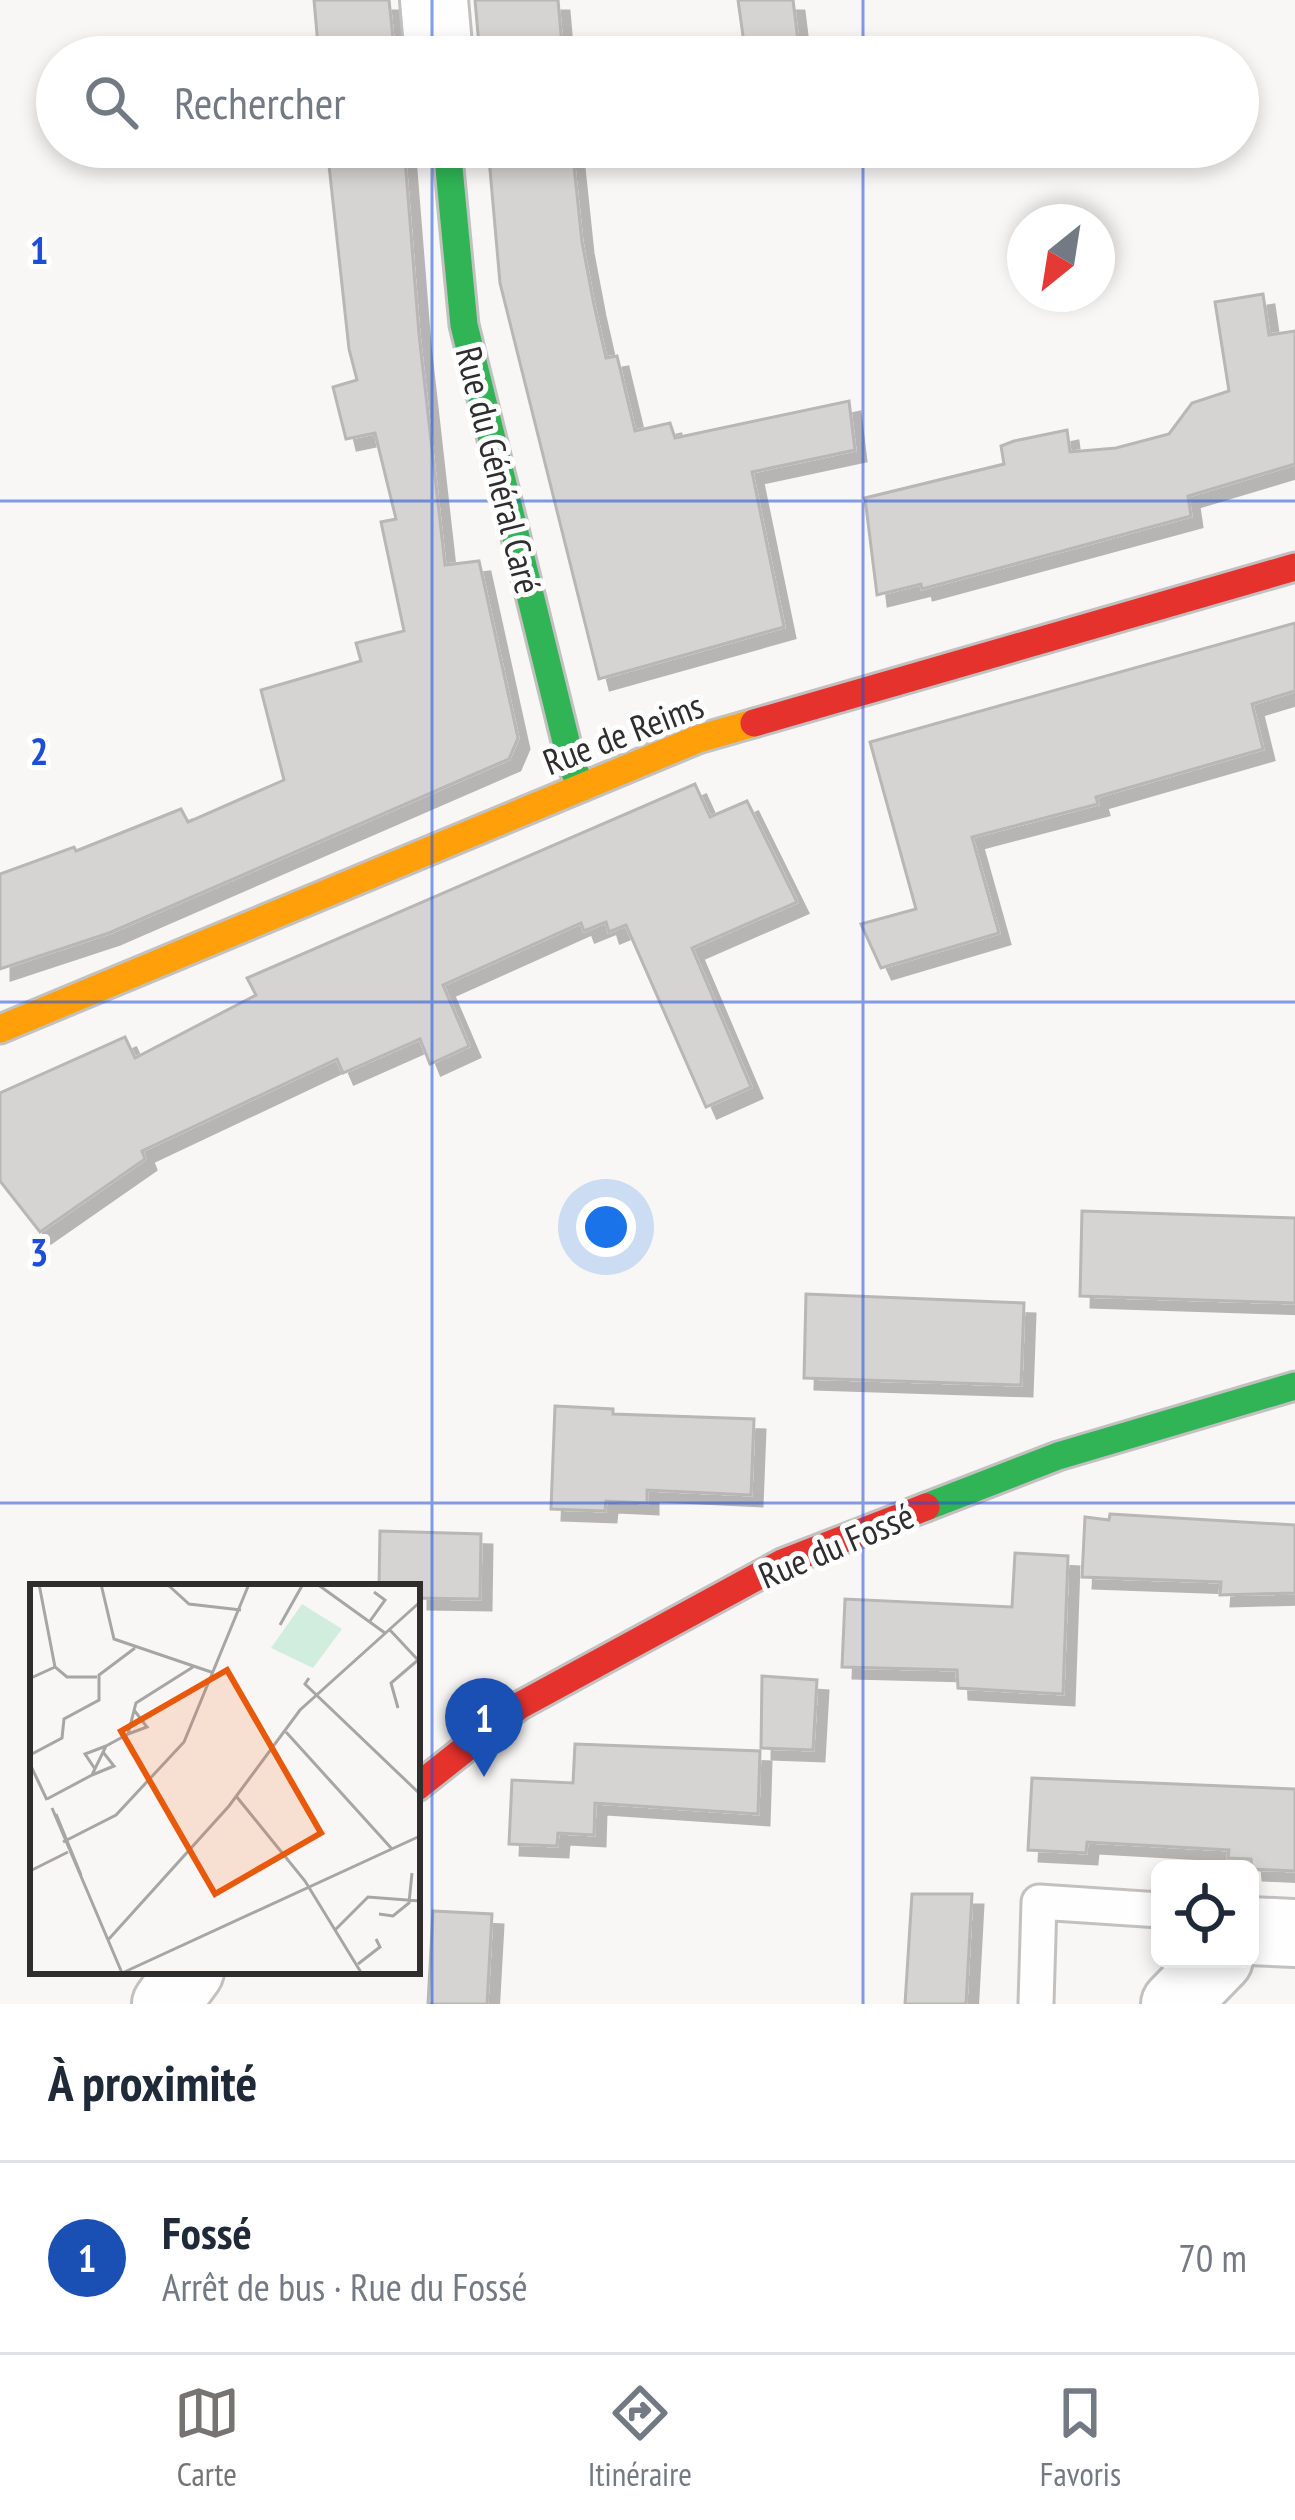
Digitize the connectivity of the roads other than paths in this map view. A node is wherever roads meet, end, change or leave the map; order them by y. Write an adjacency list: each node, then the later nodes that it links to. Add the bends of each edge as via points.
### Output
1 (434, 0): 2 (street)
2 (437, 36)
3 (449, 168): 5 (street, Rue du Général Caré, via 464,325)
4 (1295, 567): 5 (street, Rue de Reims, via 698,739)
5 (582, 787): 6 (street, Rue de Reims)
6 (0, 1029)
7 (1295, 1386): 8 (street, Rue du Fossé, via 1058,1456 782,1563 519,1706)
8 (420, 1784)
9 (1151, 1909): 15 (lane, via 1039,1902)
10 (1259, 1931): 11 (street)
11 (1295, 1933)
12 (1210, 1968): 16 (street)
13 (188, 1974): 14 (street)
14 (166, 2004)
15 (1036, 2004)
16 (1175, 2004)

